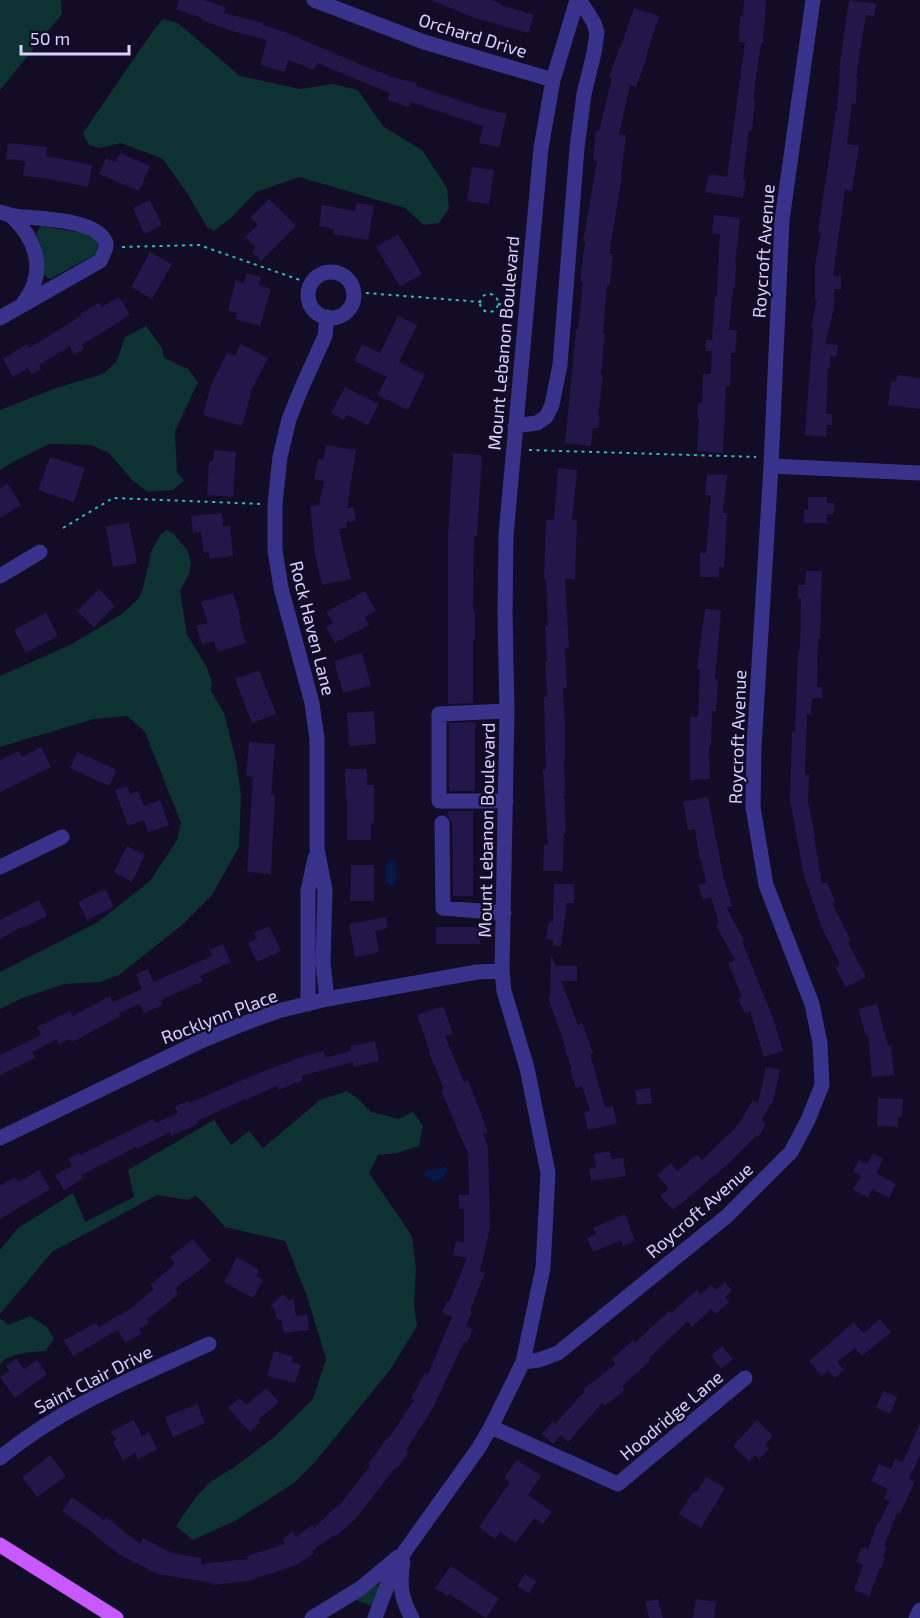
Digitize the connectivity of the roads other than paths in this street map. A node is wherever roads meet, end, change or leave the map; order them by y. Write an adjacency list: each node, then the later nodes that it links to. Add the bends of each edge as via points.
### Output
1 (314, 0): 4 (street, Orchard Drive, via 424,42)
2 (578, 0): 4 (street, Mount Lebanon Boulevard); 9 (street, via 597,33 577,148 560,365 546,417 537,423)
3 (813, 0): 10 (street, Roycroft Avenue, via 782,220)
4 (553, 80): 9 (street, Mount Lebanon Boulevard, via 542,148)
5 (5, 214): 6 (street, via 27,232 36,259 32,292); 6 (street, via 79,224 94,230 114,247 100,261)
6 (22, 305): 8 (street)
7 (327, 317): 18 (street, Rock Haven Lane, via 325,336 290,419 280,457 275,504 280,588 312,703 317,739)
8 (0, 318)
9 (515, 426): 14 (street, Mount Lebanon Boulevard, via 506,535)
10 (771, 466): 11 (street); 28 (street, Roycroft Avenue, via 753,807 766,885 813,1004 822,1085 791,1152 727,1216 558,1353)
11 (920, 473)
12 (40, 552): 13 (street)
13 (0, 576)
14 (507, 711): 15 (street, Mount Lebanon Boulevard); 15 (street, via 438,714 439,801)
15 (506, 801): 20 (street, Mount Lebanon Boulevard)
16 (442, 823): 20 (street, via 442,908)
17 (62, 837): 19 (street)
18 (317, 849): 21 (street, Rock Haven Lane, via 308,891); 22 (street, Rock Haven Lane, via 325,890)
19 (0, 867)
20 (504, 913): 23 (street, Mount Lebanon Boulevard)
21 (308, 921): 22 (street); 25 (street, Rock Haven Lane)
22 (324, 922): 24 (street, Rock Haven Lane)
23 (502, 971): 24 (street, Rocklynn Place); 28 (street, Mount Lebanon Boulevard, via 548,1173 543,1268)
24 (327, 999): 25 (street, Rocklynn Place)
25 (308, 1004): 26 (street, Rocklynn Place, via 201,1041)
26 (0, 1138)
27 (209, 1344): 31 (street, Saint Clair Drive, via 69,1410)
28 (523, 1362): 30 (street, Mount Lebanon Boulevard)
29 (746, 1378): 30 (street, Hoodridge Lane, via 618,1484)
30 (491, 1427): 33 (street, Mount Lebanon Boulevard)
31 (0, 1458)
32 (0, 1545): 34 (main road)
33 (405, 1551): 38 (street, via 361,1588); 39 (street, Mount Lebanon Boulevard); 40 (street, via 400,1589)
34 (90, 1603): 36 (street); 37 (main road)
35 (920, 1610): 41 (street)
36 (99, 1618)
37 (116, 1618)
38 (312, 1618)
39 (375, 1618)
40 (412, 1618)
41 (916, 1618)

